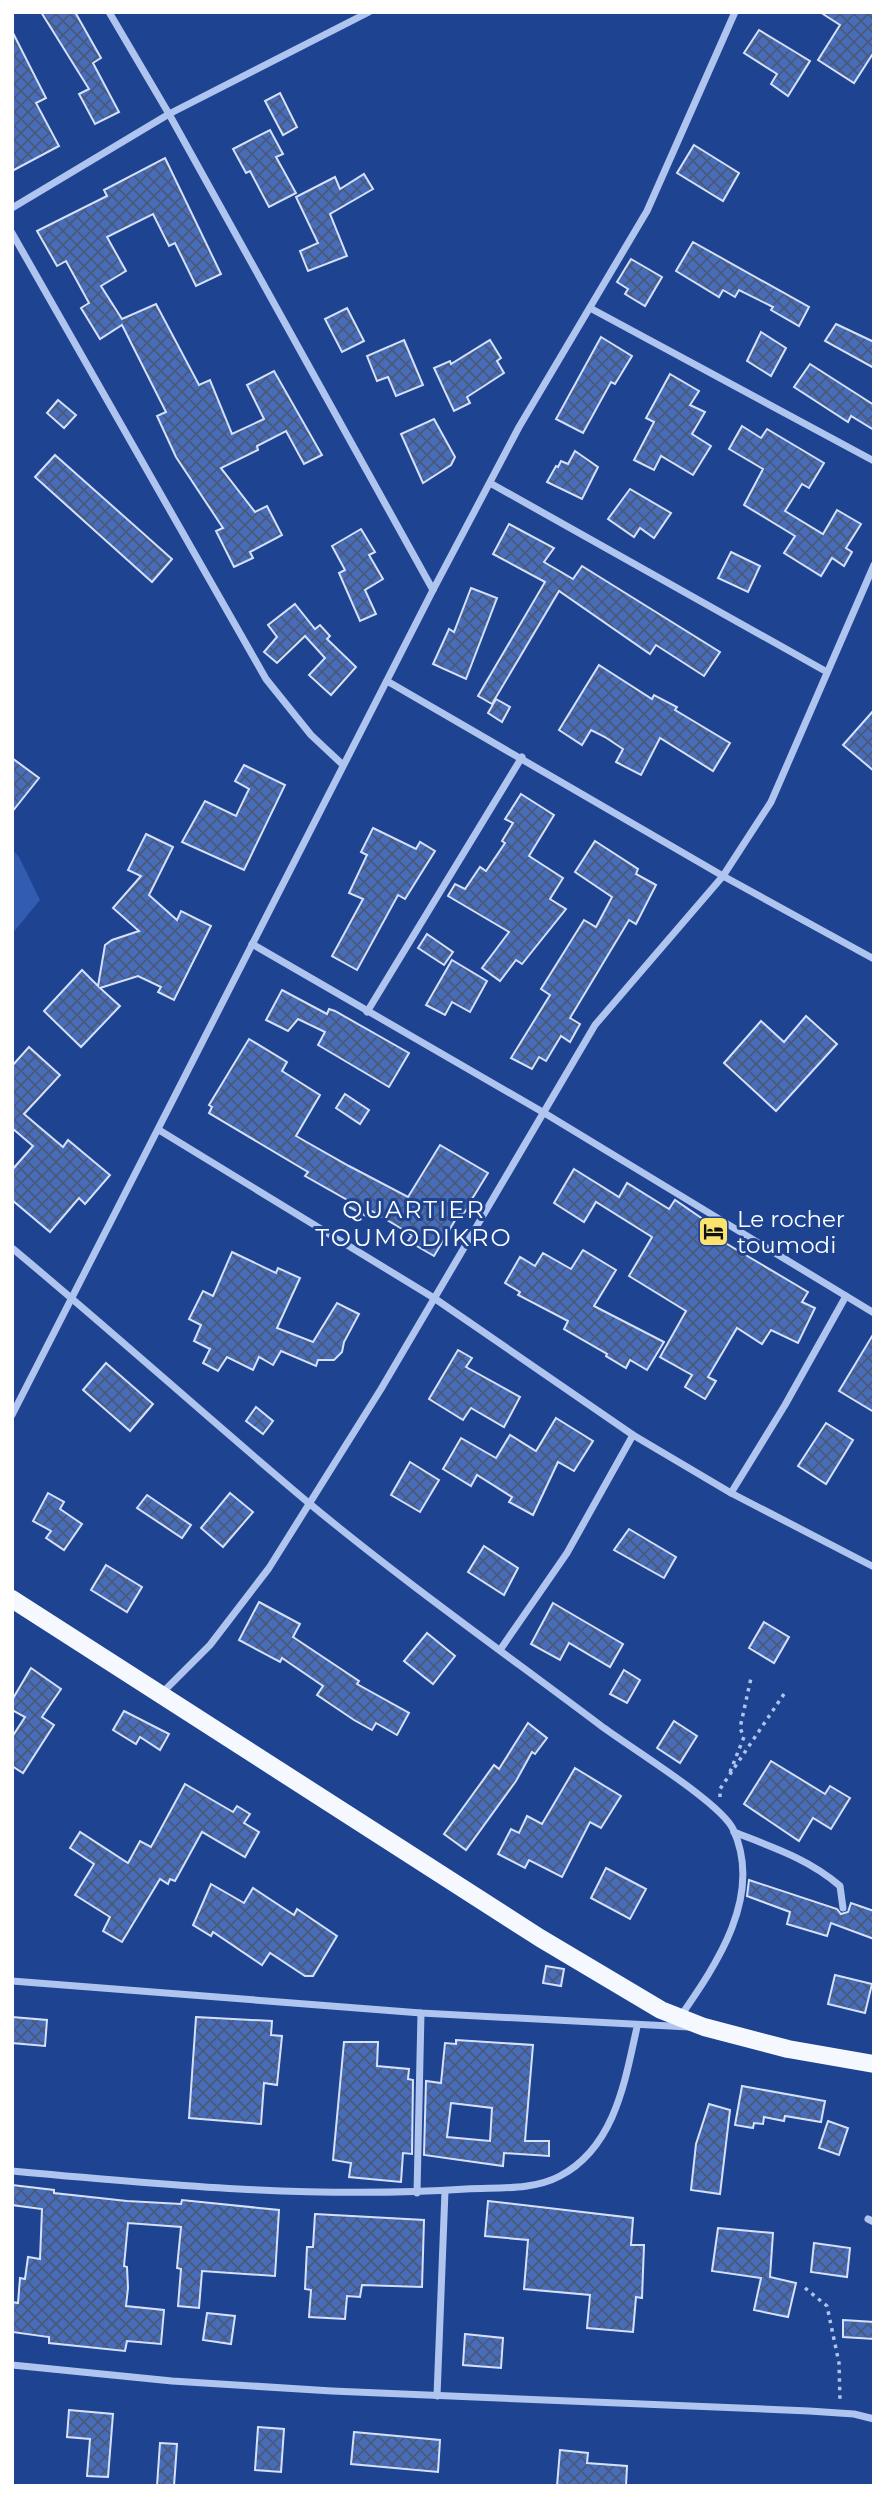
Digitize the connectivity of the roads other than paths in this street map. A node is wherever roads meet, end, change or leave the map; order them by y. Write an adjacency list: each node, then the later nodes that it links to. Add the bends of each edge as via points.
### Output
1 (109, 12): 4 (street)
2 (369, 12): 4 (street)
3 (735, 12): 7 (street, via 647,211)
4 (169, 114): 5 (street); 11 (street)
5 (12, 208)
6 (12, 233): 15 (street, via 266,679 311,735)
7 (590, 308): 8 (street); 9 (street)
8 (874, 461)
9 (490, 483): 11 (street); 12 (street)
10 (874, 565): 12 (street)
11 (433, 590): 13 (street)
12 (827, 672): 16 (street, via 771,802)
13 (387, 681): 14 (street); 15 (street)
14 (522, 757): 16 (street); 19 (street)
15 (342, 764): 17 (street)
16 (723, 876): 18 (street); 20 (street, via 595,1025)
17 (252, 944): 19 (street); 21 (street)
18 (874, 959)
19 (367, 1012): 20 (street)
20 (546, 1114): 23 (street); 24 (street)
21 (159, 1130): 24 (street); 25 (street)
22 (12, 1248): 25 (street)
23 (846, 1296): 26 (street); 29 (street)
24 (434, 1298): 28 (street); 30 (street)
25 (74, 1299): 27 (street); 30 (street)
26 (874, 1313)
27 (12, 1415)
28 (633, 1434): 29 (street); 33 (street, via 567,1553)
29 (731, 1493): 31 (street)
30 (310, 1504): 33 (street); 34 (street, via 239,1610)
31 (874, 1567)
32 (12, 1599): 34 (main road)
33 (500, 1650): 35 (street, via 720,1810)
34 (161, 1694): 39 (main road, via 540,1938)
35 (734, 1832): 36 (street, via 825,1873 840,1886); 39 (street, via 742,1862 738,1908 726,1947)
36 (843, 1908)
37 (12, 1981): 38 (street)
38 (421, 2013): 40 (street); 45 (street)
39 (680, 2017): 41 (main road)
40 (637, 2027): 41 (street); 44 (street, via 621,2099 604,2134 579,2163 537,2185)
41 (704, 2027): 42 (main road, via 788,2049)
42 (874, 2064)
43 (12, 2171): 45 (street, via 318,2193)
44 (445, 2191): 45 (street); 47 (street)
45 (417, 2193)
46 (12, 2365): 47 (street, via 172,2381)
47 (437, 2396): 48 (street)
48 (874, 2419)

